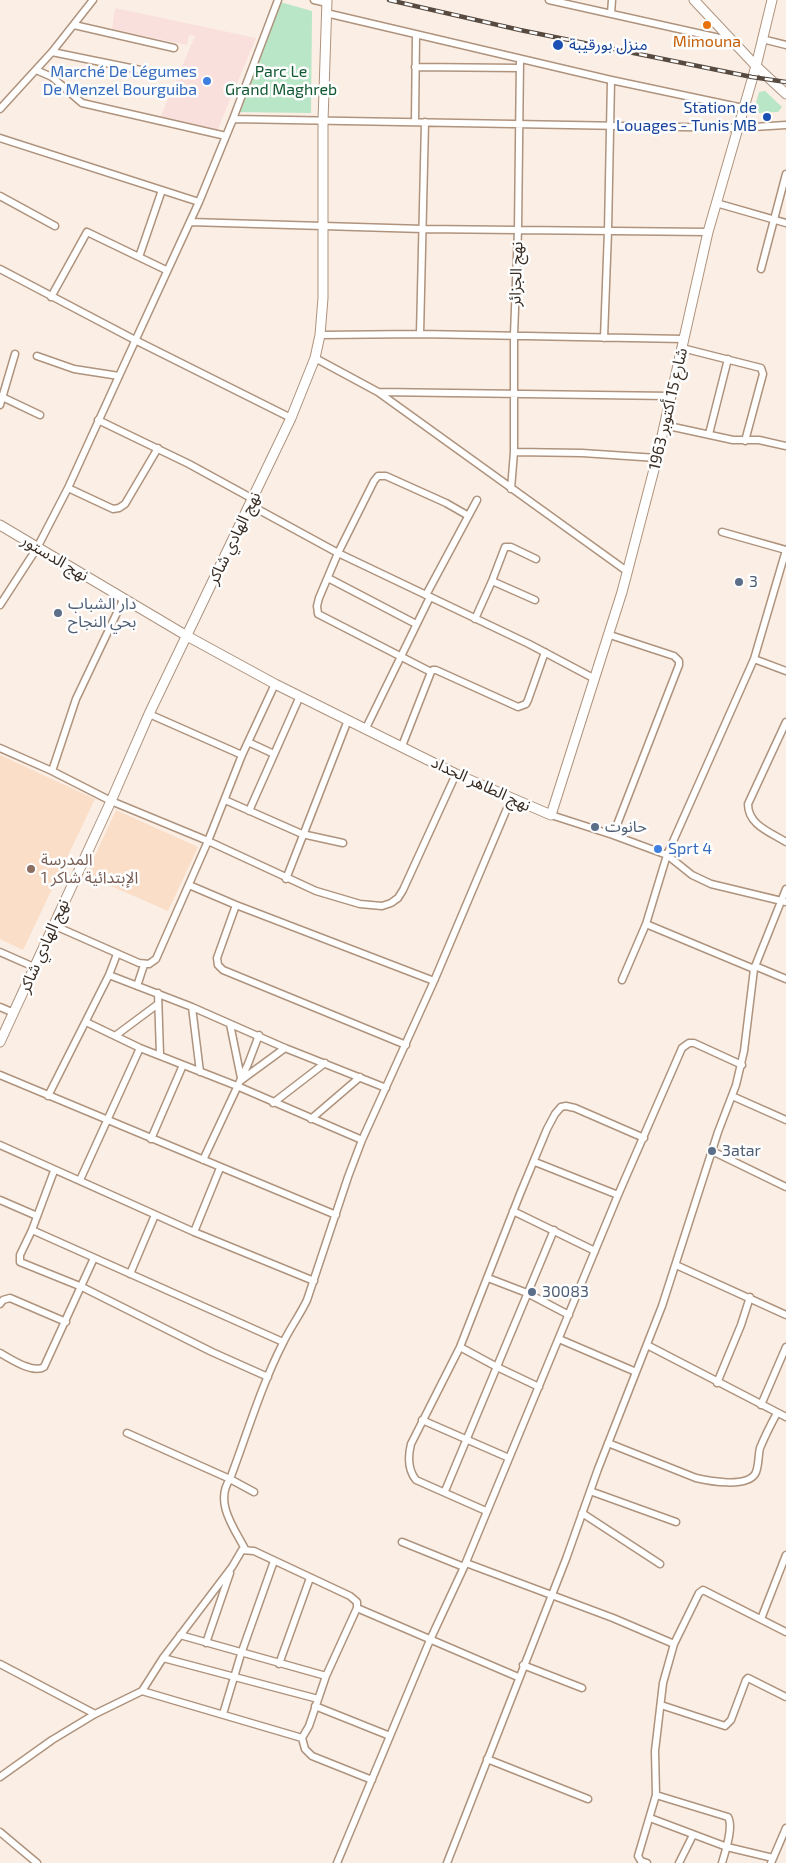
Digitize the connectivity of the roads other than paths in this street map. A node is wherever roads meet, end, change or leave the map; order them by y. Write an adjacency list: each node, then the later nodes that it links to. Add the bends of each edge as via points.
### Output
1 (93, 0): 11 (street)
2 (278, 0): 28 (street)
3 (314, 0): 8 (street)
4 (549, 0): 10 (street)
5 (612, 0): 10 (street)
6 (694, 0): 14 (street)
7 (772, 0): 13 (street, شارع 15 أكتوبر 1963)
8 (327, 2): 9 (street, نهج الهادي شاكر)
9 (326, 13): 12 (street); 29 (street, نهج الهادي شاكر)
10 (611, 14): 14 (street)
11 (74, 25): 16 (street); 17 (street)
12 (416, 35): 18 (street); 20 (street)
13 (762, 39): 15 (street); 19 (street, شارع 15 أكتوبر 1963)
14 (733, 41): 19 (street)
15 (786, 45)
16 (174, 48)
17 (52, 52): 22 (street); 23 (street)
18 (520, 59): 21 (street, نهج الجزائر); 24 (street)
19 (756, 66): 25 (street); 26 (street, شارع 15 أكتوبر 1963)
20 (415, 67): 21 (street); 30 (street)
21 (520, 68): 32 (street, نهج الجزائر)
22 (36, 70): 27 (street); 36 (street, via 52,77 86,105)
23 (155, 73)
24 (611, 80): 26 (street); 33 (street)
25 (786, 94)
26 (743, 108): 35 (street, شارع 15 أكتوبر 1963)
27 (0, 109)
28 (234, 119): 29 (street); 36 (street)
29 (323, 121): 30 (street); 47 (street, نهج الهادي شاكر)
30 (415, 122): 31 (street)
31 (424, 122): 32 (street); 48 (street)
32 (519, 124): 33 (street); 49 (street, نهج الجزائر)
33 (610, 126): 35 (street); 50 (street)
34 (786, 126): 35 (street)
35 (737, 128): 42 (street, شارع 15 أكتوبر 1963)
36 (226, 136): 41 (street)
37 (0, 138): 39 (street)
38 (786, 174): 43 (street)
39 (162, 190): 41 (street); 52 (street)
40 (0, 196): 46 (street)
41 (199, 202): 44 (street)
42 (716, 203): 43 (street); 51 (street, شارع 15 أكتوبر 1963)
43 (774, 219): 45 (street); 54 (street)
44 (190, 222): 47 (street); 55 (street)
45 (786, 223)
46 (54, 226)
47 (324, 227): 48 (street); 58 (street, نهج الهادي شاكر)
48 (423, 229): 49 (street); 57 (street)
49 (518, 230): 50 (street); 59 (street, نهج الجزائر)
50 (608, 231): 51 (street); 60 (street)
51 (708, 232): 62 (street, شارع 15 أكتوبر 1963)
52 (139, 257): 55 (street); 56 (street, via 87,232)
53 (0, 269): 56 (street)
54 (761, 269)
55 (166, 270): 61 (street)
56 (51, 297): 61 (street)
57 (420, 334): 58 (street); 59 (street)
58 (320, 335): 65 (street, نهج الهادي شاكر)
59 (514, 335): 60 (street); 69 (street, نهج الجزائر)
60 (604, 338): 62 (street)
61 (135, 340): 67 (street); 74 (street)
62 (683, 344): 66 (street); 71 (street, شارع 15 أكتوبر 1963)
63 (15, 354): 70 (street)
64 (37, 356): 67 (street, via 74,368)
65 (315, 358): 68 (street); 74 (street, نهج الهادي شاكر)
66 (728, 359): 77 (street); 78 (street, via 756,365 763,372)
67 (119, 376): 75 (street)
68 (378, 392): 69 (street); 84 (street)
69 (515, 394): 71 (street); 81 (street, نهج الجزائر)
70 (1, 396): 72 (street); 73 (street)
71 (671, 396): 76 (street, شارع 15 أكتوبر 1963)
72 (0, 405)
73 (40, 415)
74 (291, 418): 86 (street, نهج الهادي شاكر)
75 (98, 420): 80 (street); 83 (street)
76 (664, 425): 77 (street); 82 (street, شارع 15 أكتوبر 1963)
77 (709, 434): 78 (street)
78 (745, 441): 79 (street, via 759,440)
79 (786, 446)
80 (158, 448): 83 (street, via 125,504 119,508 113,509); 86 (street)
81 (514, 452): 82 (street); 84 (street, نهج الجزائر)
82 (657, 458): 94 (street, شارع 15 أكتوبر 1963)
83 (68, 488): 90 (street)
84 (511, 489): 94 (street)
85 (477, 500): 87 (street)
86 (252, 502): 92 (street); 104 (street, نهج الهادي شاكر)
87 (467, 515): 92 (street, via 381,475 374,481); 97 (street)
88 (0, 525): 90 (street, نهج الدستور)
89 (722, 532): 91 (street)
90 (37, 548): 98 (street, نهج الدستور); 100 (street)
91 (786, 550): 107 (street)
92 (338, 553): 95 (street); 97 (street)
93 (536, 559): 96 (street, via 506,546)
94 (628, 572): 103 (street, شارع 15 أكتوبر 1963)
95 (328, 578): 102 (street); 106 (street, via 317,603 318,614)
96 (492, 581): 99 (street); 101 (street)
97 (428, 596): 101 (street); 102 (street)
98 (124, 598): 104 (street, نهج الدستور); 122 (street, via 76,699)
99 (535, 600)
100 (0, 605)
101 (475, 619): 105 (street)
102 (416, 624): 106 (street)
103 (610, 635): 110 (street, شارع 15 أكتوبر 1963); 130 (street, via 674,656 679,661)
104 (187, 636): 111 (street, نهج الطاهر الحداد); 113 (street, نهج الهادي شاكر)
105 (545, 652): 108 (street, via 528,700 522,706 513,705 436,670); 110 (street)
106 (401, 656): 108 (street); 116 (street)
107 (754, 659): 109 (street); 134 (street)
108 (431, 672): 118 (street)
109 (786, 672)
110 (595, 679): 128 (street, شارع 15 أكتوبر 1963)
111 (275, 684): 112 (street, نهج الطاهر الحداد); 117 (street)
112 (300, 696): 114 (street, نهج الطاهر الحداد); 120 (street)
113 (149, 714): 121 (street); 126 (street, نهج الهادي شاكر)
114 (348, 720): 116 (street, نهج الطاهر الحداد); 129 (street)
115 (786, 722): 132 (street, via 748,804 753,821)
116 (366, 728): 118 (street, نهج الطاهر الحداد)
117 (248, 742): 120 (street); 121 (street)
118 (402, 746): 123 (street, نهج الطاهر الحداد)
119 (0, 748): 122 (street)
120 (274, 754): 127 (street)
121 (242, 755): 125 (street)
122 (52, 771): 126 (street)
123 (456, 774): 124 (street, نهج الطاهر الحداد); 135 (street, via 403,890 391,903 382,906 360,904)
124 (511, 799): 128 (street, نهج الطاهر الحداد); 150 (street)
125 (225, 800): 127 (street); 131 (street)
126 (111, 801): 131 (street); 141 (street, نهج الهادي شاكر)
127 (249, 811): 129 (street)
128 (551, 815): 130 (street, نهج الطاهر الحداد)
129 (302, 834): 133 (street); 135 (street)
130 (613, 835): 134 (street, نهج الطاهر الحداد)
131 (208, 841): 135 (street); 136 (street)
132 (786, 842)
133 (344, 843)
134 (667, 855): 138 (street, نهج الطاهر الحداد, via 706,882); 140 (street)
135 (286, 879)
136 (189, 885): 139 (street); 144 (street, via 159,955)
137 (786, 889): 138 (street)
138 (784, 901): 146 (street)
139 (236, 906): 150 (street); 162 (street, via 217,958 223,970)
140 (646, 924): 146 (street); 149 (street)
141 (53, 926): 143 (street); 145 (street, نهج الهادي شاكر)
142 (0, 952): 145 (street)
143 (117, 954): 144 (street); 147 (street)
144 (144, 965): 151 (street)
145 (34, 967): 156 (street, نهج الهادي شاكر)
146 (754, 968): 148 (street); 168 (street)
147 (109, 975): 151 (street); 157 (street)
148 (786, 978)
149 (622, 980)
150 (434, 982): 162 (street)
151 (137, 986): 152 (street)
152 (158, 993): 153 (street); 154 (street)
153 (158, 1004): 159 (street); 165 (street)
154 (192, 1007): 158 (street); 169 (street)
155 (0, 1008): 156 (street)
156 (14, 1014): 161 (street, نهج الهادي شاكر)
157 (86, 1022): 159 (street); 174 (street)
158 (230, 1024): 160 (street); 172 (street)
159 (115, 1036): 163 (street)
160 (258, 1036): 164 (street); 172 (street)
161 (0, 1042)
162 (406, 1045): 173 (street)
163 (140, 1048): 165 (street); 179 (street)
164 (285, 1048): 166 (street); 172 (street)
165 (160, 1055): 167 (street)
166 (325, 1063): 171 (street); 176 (street)
167 (183, 1065): 169 (street); 181 (street)
168 (742, 1065): 175 (street); 180 (street, via 694,1043 685,1045)
169 (200, 1072): 172 (street)
170 (0, 1076): 174 (street)
171 (360, 1077): 173 (street); 177 (street)
172 (239, 1082): 176 (street); 185 (street)
173 (386, 1088): 182 (street)
174 (48, 1096): 179 (street)
175 (732, 1096): 178 (street); 184 (street)
176 (273, 1103): 177 (street)
177 (311, 1118): 182 (street)
178 (786, 1120)
179 (107, 1121): 181 (street); 189 (street)
180 (644, 1138): 186 (street, via 575,1108 561,1107); 191 (street)
181 (151, 1139): 185 (street)
182 (362, 1140): 195 (street)
183 (0, 1146): 188 (street)
184 (712, 1151): 190 (street); 202 (street)
185 (204, 1160): 187 (street)
186 (535, 1162): 191 (street); 193 (street)
187 (220, 1168): 195 (street); 199 (street)
188 (54, 1171): 189 (street); 196 (street)
189 (80, 1180): 194 (street)
190 (786, 1187)
191 (618, 1195): 200 (street)
192 (0, 1200): 196 (street)
193 (513, 1212): 198 (street); 204 (street)
194 (155, 1215): 199 (street); 203 (street)
195 (336, 1215): 205 (street)
196 (37, 1216): 197 (street)
197 (32, 1230): 201 (street); 206 (street, via 20,1262)
198 (554, 1230): 200 (street); 207 (street)
199 (194, 1232): 205 (street)
200 (595, 1251): 210 (street)
201 (94, 1258): 203 (street); 206 (street)
202 (676, 1265): 208 (street); 215 (street)
203 (130, 1274): 214 (street)
204 (488, 1278): 207 (street); 216 (street)
205 (314, 1281): 214 (street, via 301,1314)
206 (82, 1287): 212 (street); 221 (street)
207 (527, 1293): 210 (street); 219 (street)
208 (750, 1298): 211 (street); 222 (street)
209 (0, 1304): 212 (street, via 10,1298)
210 (569, 1315): 213 (street)
211 (786, 1315)
212 (66, 1322): 218 (street, via 42,1370 32,1369)
213 (559, 1339): 220 (street); 223 (street)
214 (284, 1342): 221 (street)
215 (646, 1344): 220 (street); 222 (street)
216 (460, 1347): 219 (street); 227 (street)
217 (786, 1347): 224 (street)
218 (0, 1353)
219 (497, 1367): 223 (street); 229 (street)
220 (636, 1372): 230 (street)
221 (268, 1377): 232 (street)
222 (717, 1383): 224 (street)
223 (540, 1387): 231 (street)
224 (761, 1405): 225 (street)
225 (777, 1413): 226 (street); 230 (street, via 760,1449 754,1475 751,1479 735,1482 696,1478)
226 (786, 1418)
227 (422, 1420): 229 (street); 233 (street, via 409,1451 413,1476)
228 (127, 1434): 232 (street)
229 (467, 1441): 231 (street); 233 (street)
230 (608, 1443): 234 (street)
231 (509, 1458): 236 (street)
232 (230, 1479): 235 (street); 240 (street, via 224,1490 224,1506)
233 (445, 1491): 236 (street)
234 (590, 1491): 237 (street); 238 (street)
235 (254, 1492)
236 (486, 1511): 244 (street)
237 (582, 1513): 243 (street); 247 (street)
238 (676, 1522)
239 (402, 1542): 244 (street)
240 (245, 1549): 242 (street); 245 (street)
241 (786, 1555): 249 (street)
242 (274, 1561): 246 (street); 255 (street)
243 (660, 1564)
244 (465, 1565): 247 (street); 252 (street)
245 (232, 1567): 251 (street); 253 (street)
246 (310, 1578): 248 (street, via 355,1599); 258 (street)
247 (551, 1595): 254 (street); 259 (street)
248 (358, 1608): 252 (street); 260 (street)
249 (760, 1619): 250 (street); 254 (street, via 703,1590)
250 (786, 1632)
251 (180, 1636): 253 (street); 256 (street)
252 (430, 1640): 262 (street); 270 (street)
253 (206, 1643): 255 (street)
254 (674, 1644): 267 (street)
255 (241, 1654): 258 (street); 261 (street)
256 (162, 1658): 261 (street); 264 (street)
257 (0, 1664): 268 (street)
258 (280, 1664): 260 (street)
259 (523, 1666): 262 (street); 263 (street)
260 (326, 1676): 266 (street)
261 (234, 1677): 266 (street); 269 (street)
262 (518, 1677): 272 (street)
263 (582, 1688)
264 (142, 1690): 268 (street); 269 (street)
265 (786, 1697): 267 (street, via 748,1678 731,1720 725,1726)
266 (317, 1703): 270 (street); 271 (street)
267 (661, 1705): 275 (street, via 655,1750)
268 (95, 1714): 273 (street)
269 (223, 1714): 271 (street)
270 (390, 1736): 274 (street)
271 (302, 1738): 274 (street, via 305,1749 312,1756)
272 (487, 1759): 276 (street); 285 (street)
273 (0, 1778)
274 (372, 1780): 284 (street)
275 (656, 1795): 277 (street); 281 (street, via 728,1817 731,1821)
276 (588, 1799)
277 (650, 1818): 280 (street); 286 (street, via 638,1856)
278 (786, 1828): 282 (street)
279 (0, 1832): 283 (street)
280 (693, 1835): 281 (street); 287 (street)
281 (727, 1847): 282 (street); 288 (street)
282 (772, 1860)
283 (37, 1863)
284 (337, 1863)
285 (447, 1863)
286 (647, 1863)
287 (679, 1863)
288 (722, 1863)

